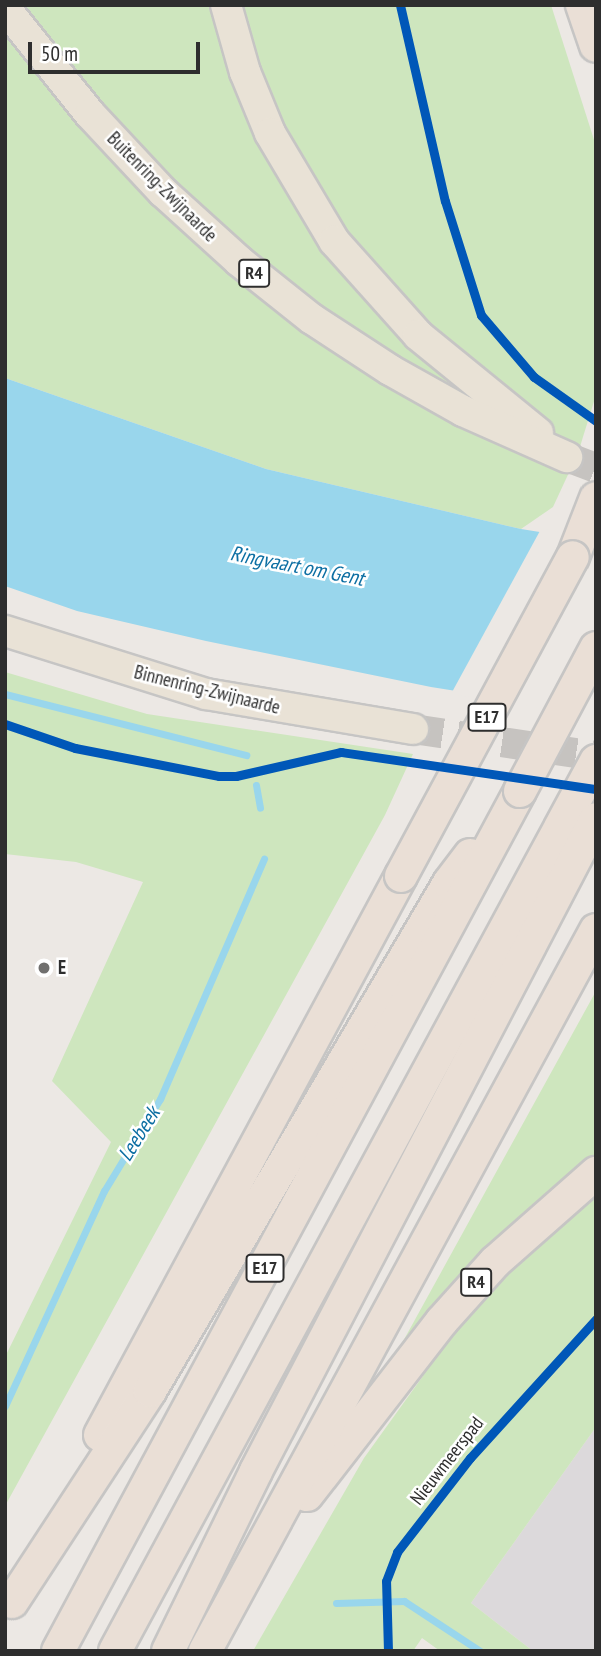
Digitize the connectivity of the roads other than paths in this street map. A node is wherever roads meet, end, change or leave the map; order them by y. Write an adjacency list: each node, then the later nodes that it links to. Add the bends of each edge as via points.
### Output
1 (226, 5): 3 (highway, Buitenring-Zwijnaarde / R4, via 245,72 270,133 334,241 418,335 567,457 463,411 390,370 312,319 239,261 163,192 90,114)
2 (582, 5): 4 (highway)
3 (5, 8)
4 (596, 46)
5 (596, 498): 7 (highway)
6 (596, 516): 7 (highway, E17)
7 (573, 557): 17 (highway, E17, bridge)
8 (5, 631): 10 (highway, Binnenring-Zwijnaarde, via 206,694)
9 (596, 648): 13 (highway, E17, bridge, via 520,791)
10 (413, 729)
11 (596, 761): 19 (highway, E17)
12 (596, 819): 20 (highway)
13 (460, 884): 17 (highway, E17, via 150,1391); 18 (highway, E17)
14 (596, 930): 16 (highway)
15 (596, 1173): 16 (highway, R4, via 495,1262 442,1321)
16 (250, 1568): 21 (highway)
17 (8, 1608)
18 (58, 1651)
19 (115, 1651)
20 (168, 1651)
21 (205, 1651)

